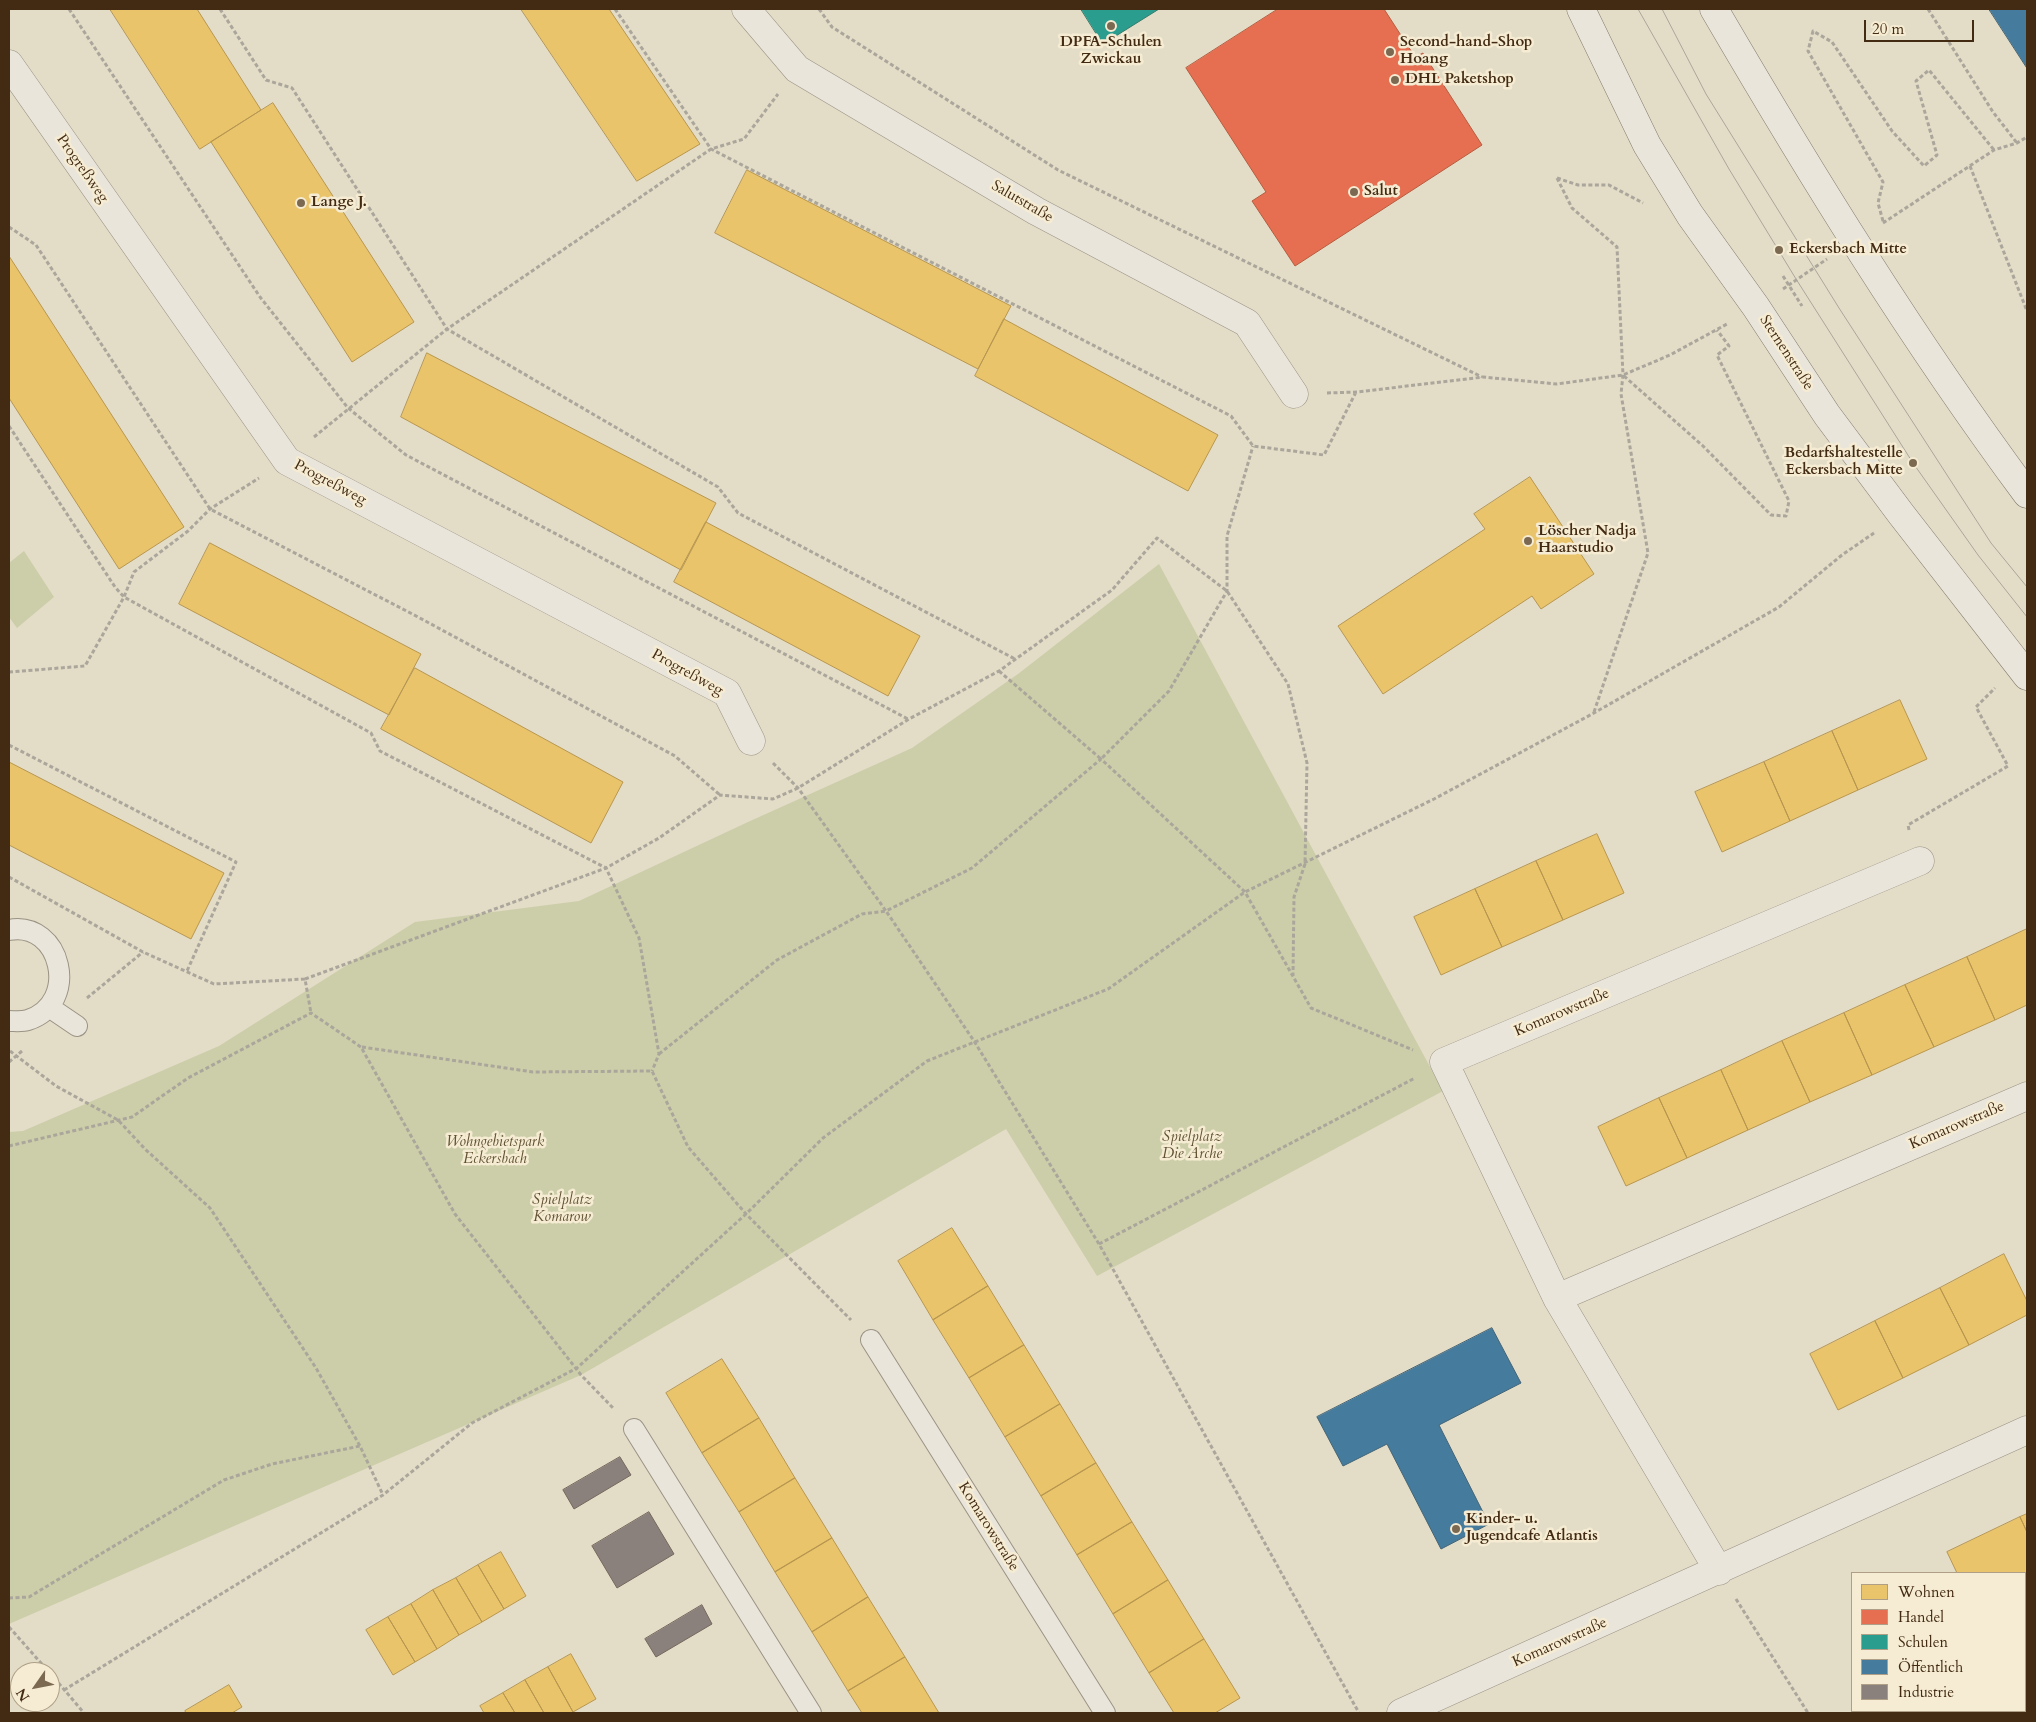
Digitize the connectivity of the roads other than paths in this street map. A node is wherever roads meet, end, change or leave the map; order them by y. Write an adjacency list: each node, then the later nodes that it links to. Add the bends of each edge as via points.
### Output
1 (746, 9): 5 (street, Salutstraße, via 797,69 1036,211 1247,323)
2 (1580, 9): 7 (street, Sternenstraße, via 1647,145 1690,214 1827,415)
3 (1714, 9): 6 (street, via 1853,241)
4 (9, 64): 8 (street, Progreßweg, via 287,461 727,692)
5 (1294, 394)
6 (2027, 494)
7 (2023, 671)
8 (751, 741)
9 (1920, 861): 15 (street, Komarowstraße, via 1444,1062)
10 (9, 930): 11 (lane, via 24,930 39,936 58,962 61,978)
11 (49, 1007): 12 (lane, via 27,1020); 13 (lane)
12 (9, 1021)
13 (77, 1026)
14 (2027, 1096): 15 (street, Komarowstraße)
15 (1557, 1298): 19 (street)
16 (870, 1340): 21 (lane, Komarowstraße)
17 (634, 1429): 20 (lane)
18 (2027, 1430): 19 (street, Komarowstraße)
19 (1719, 1571): 22 (street, Komarowstraße)
20 (811, 1713)
21 (1105, 1713)
22 (1401, 1713)

